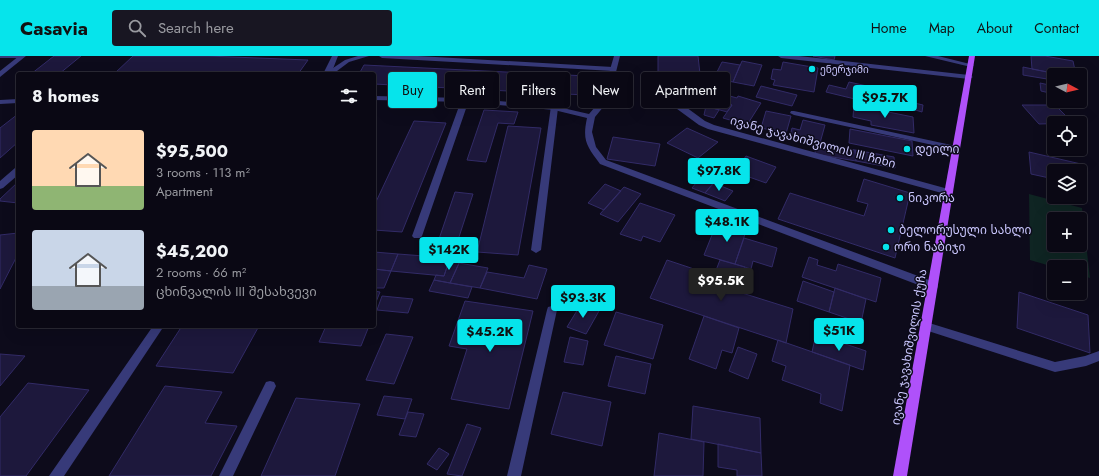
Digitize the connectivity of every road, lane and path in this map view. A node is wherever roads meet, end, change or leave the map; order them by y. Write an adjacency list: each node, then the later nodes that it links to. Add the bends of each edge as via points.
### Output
1 (0, 56): 2 (street)
2 (22, 56): 13 (street)
3 (335, 56): 11 (street)
4 (366, 56): 12 (street, via 347,61)
5 (382, 56): 10 (street)
6 (617, 56): 10 (street)
7 (781, 56): 14 (street)
8 (928, 56): 9 (street)
9 (972, 60): 14 (main road, ივანე ჯავახიშვილის ქუჩა)
10 (613, 69): 23 (street, via 605,100)
11 (328, 72)
12 (330, 72)
13 (0, 75)
14 (969, 77): 24 (main road, ივანე ჯავახიშვილის ქუჩა)
15 (376, 98): 16 (street)
16 (445, 100)
17 (16, 101): 18 (street)
18 (0, 102)
19 (462, 108): 28 (street)
20 (554, 108): 23 (street); 29 (street)
21 (681, 108): 27 (street, ივანე ჯავახიშვილის III ჩიხი, via 702,123 711,126)
22 (794, 113): 24 (street)
23 (591, 117): 30 (street, via 588,132 592,147 603,162)
24 (956, 148): 27 (main road, ივანე ჯავახიშვილის ქუჩა)
25 (16, 172): 26 (street)
26 (0, 186)
27 (949, 192): 30 (main road, ივანე ჯავახიშვილის ქუჩა)
28 (417, 236)
29 (536, 250)
30 (933, 286): 32 (main road, ივანე ჯავახიშვილის ქუჩა)
31 (552, 310): 38 (street)
32 (926, 326): 34 (street, via 1055,367); 39 (main road, ივანე ჯავახიშვილის ქუჩა)
33 (158, 328): 36 (street)
34 (1099, 356)
35 (270, 386): 37 (street)
36 (56, 476)
37 (226, 476)
38 (514, 476)
39 (900, 476)

